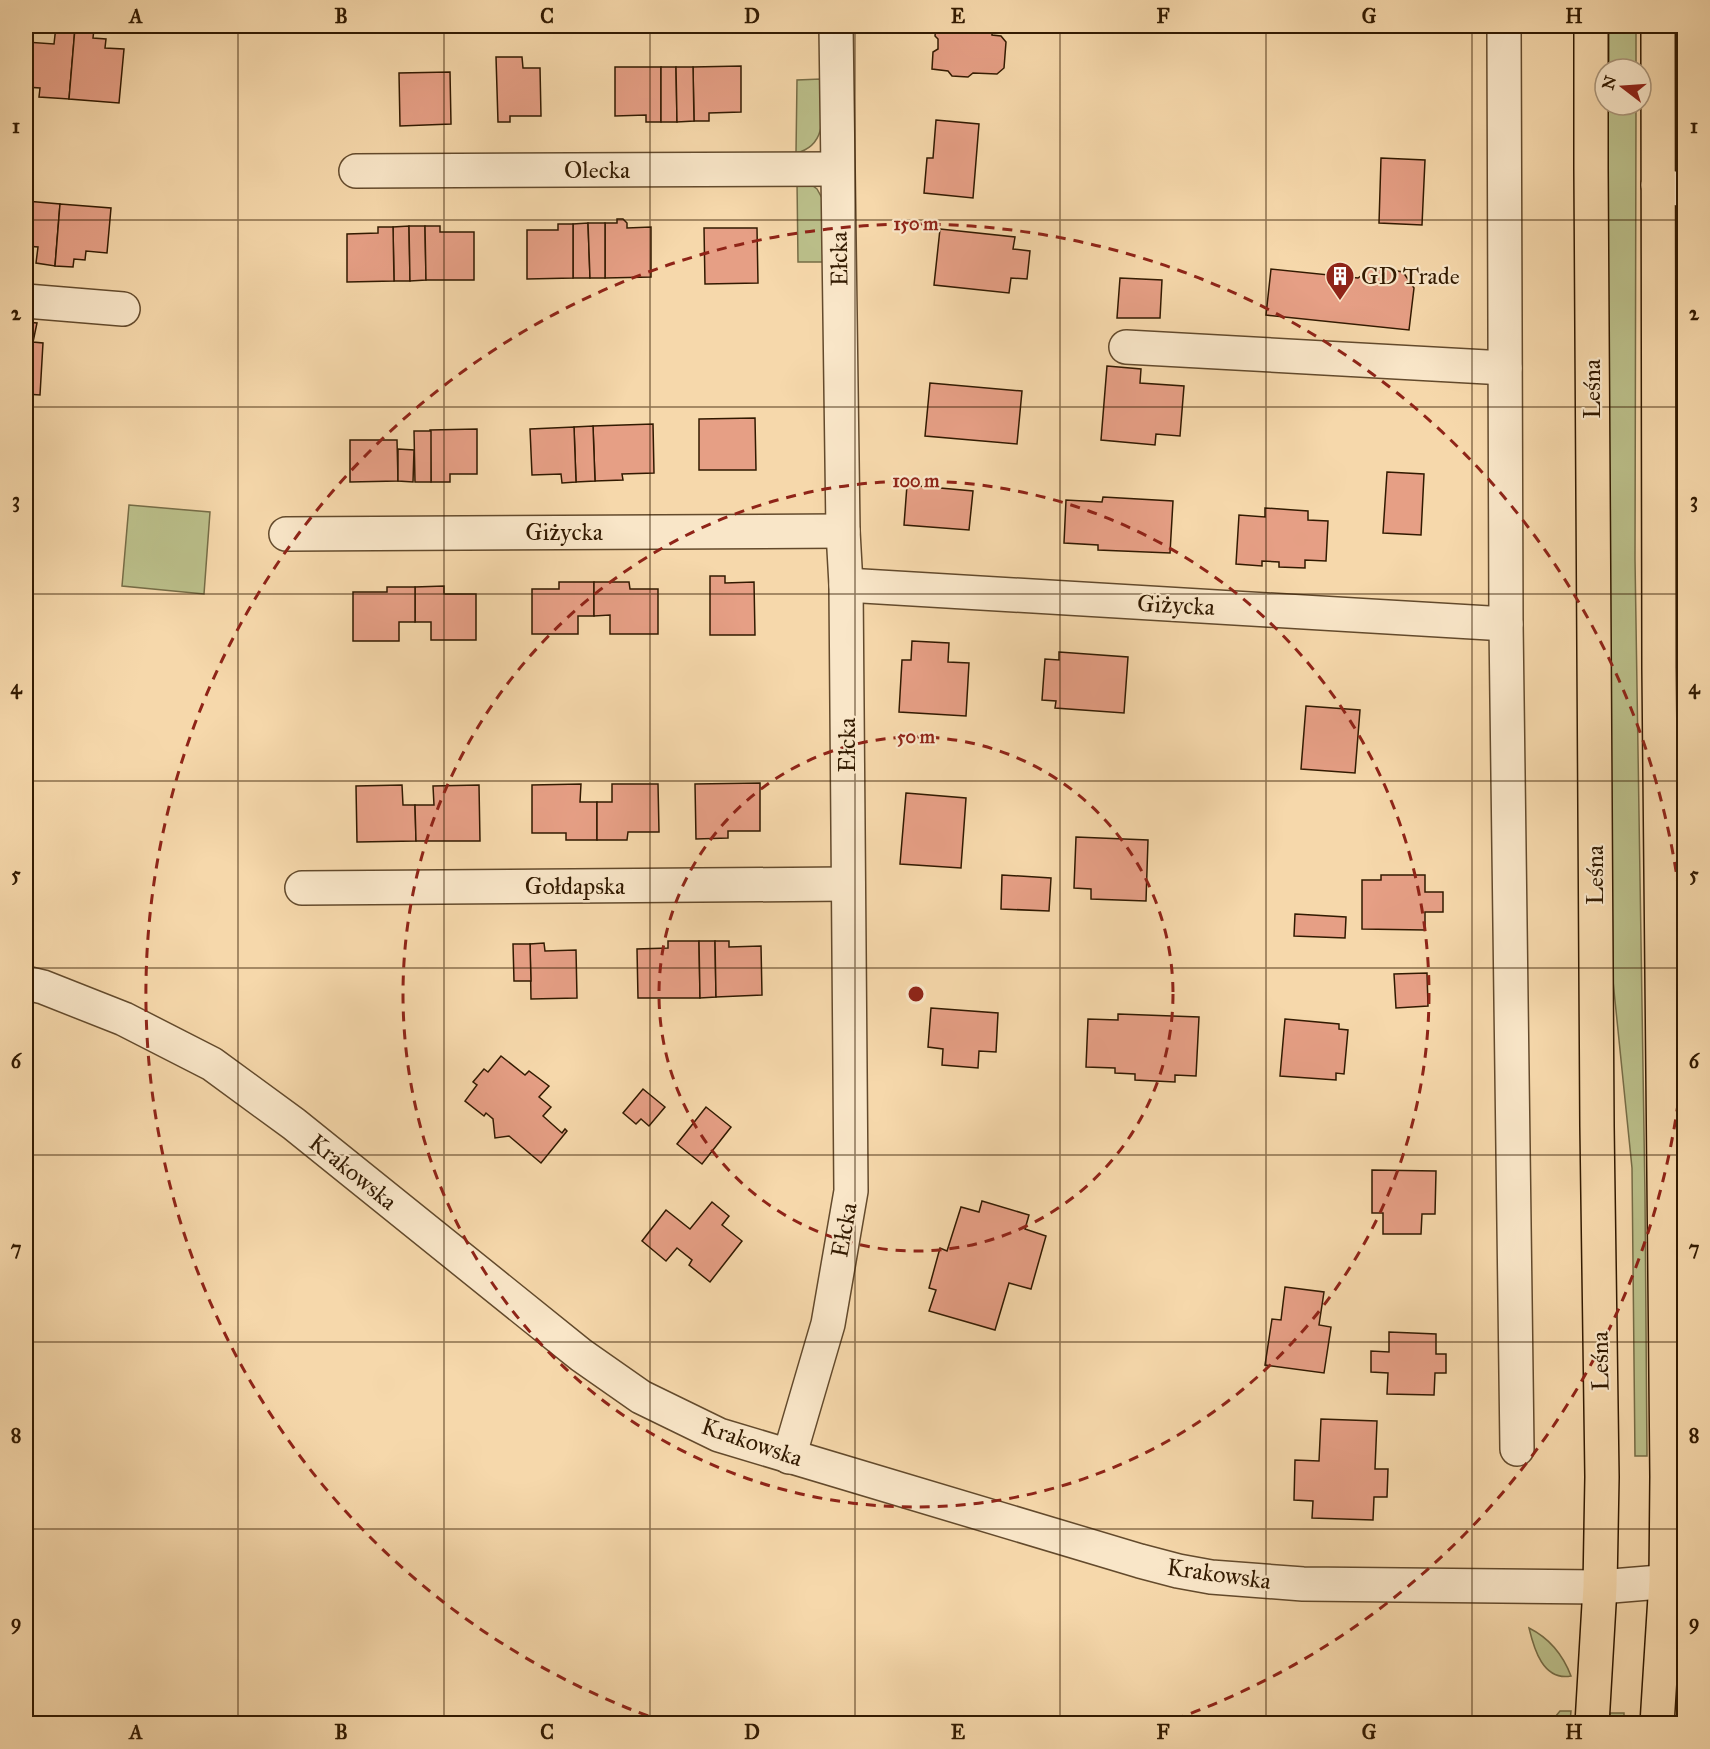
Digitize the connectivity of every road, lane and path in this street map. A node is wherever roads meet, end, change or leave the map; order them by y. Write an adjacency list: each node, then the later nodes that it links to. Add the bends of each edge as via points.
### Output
1 (836, 26): 5 (street, Ełcka)
2 (1504, 26): 11 (street)
3 (1591, 26): 22 (main road, Leśna, via 1602,1477)
4 (1659, 26): 7 (main road)
5 (837, 169): 6 (street, Olecka); 12 (street, Ełcka)
6 (356, 171)
7 (1671, 188): 21 (main road, via 1659,668 1667,1477)
8 (26, 301): 9 (street)
9 (123, 309)
10 (1126, 347): 11 (street)
11 (1504, 368): 15 (street)
12 (843, 531): 13 (street, Giżycka); 14 (street, Ełcka)
13 (286, 534)
14 (846, 585): 15 (street, Giżycka); 16 (street, Ełcka)
15 (1506, 624): 19 (street)
16 (848, 884): 17 (street, Gołdapska); 20 (street, Ełcka, via 851,1191 828,1324)
17 (302, 888)
18 (26, 983): 20 (street, Krakowska, via 124,1019 212,1064 294,1124 580,1355 641,1397 719,1435)
19 (1517, 1449)
20 (789, 1457): 22 (street, Krakowska, via 1140,1561 1211,1577 1303,1584)
21 (1675, 1580): 22 (street, Krakowska); 24 (main road)
22 (1599, 1587): 23 (main road, Leśna)
23 (1593, 1724)
24 (1657, 1724)

